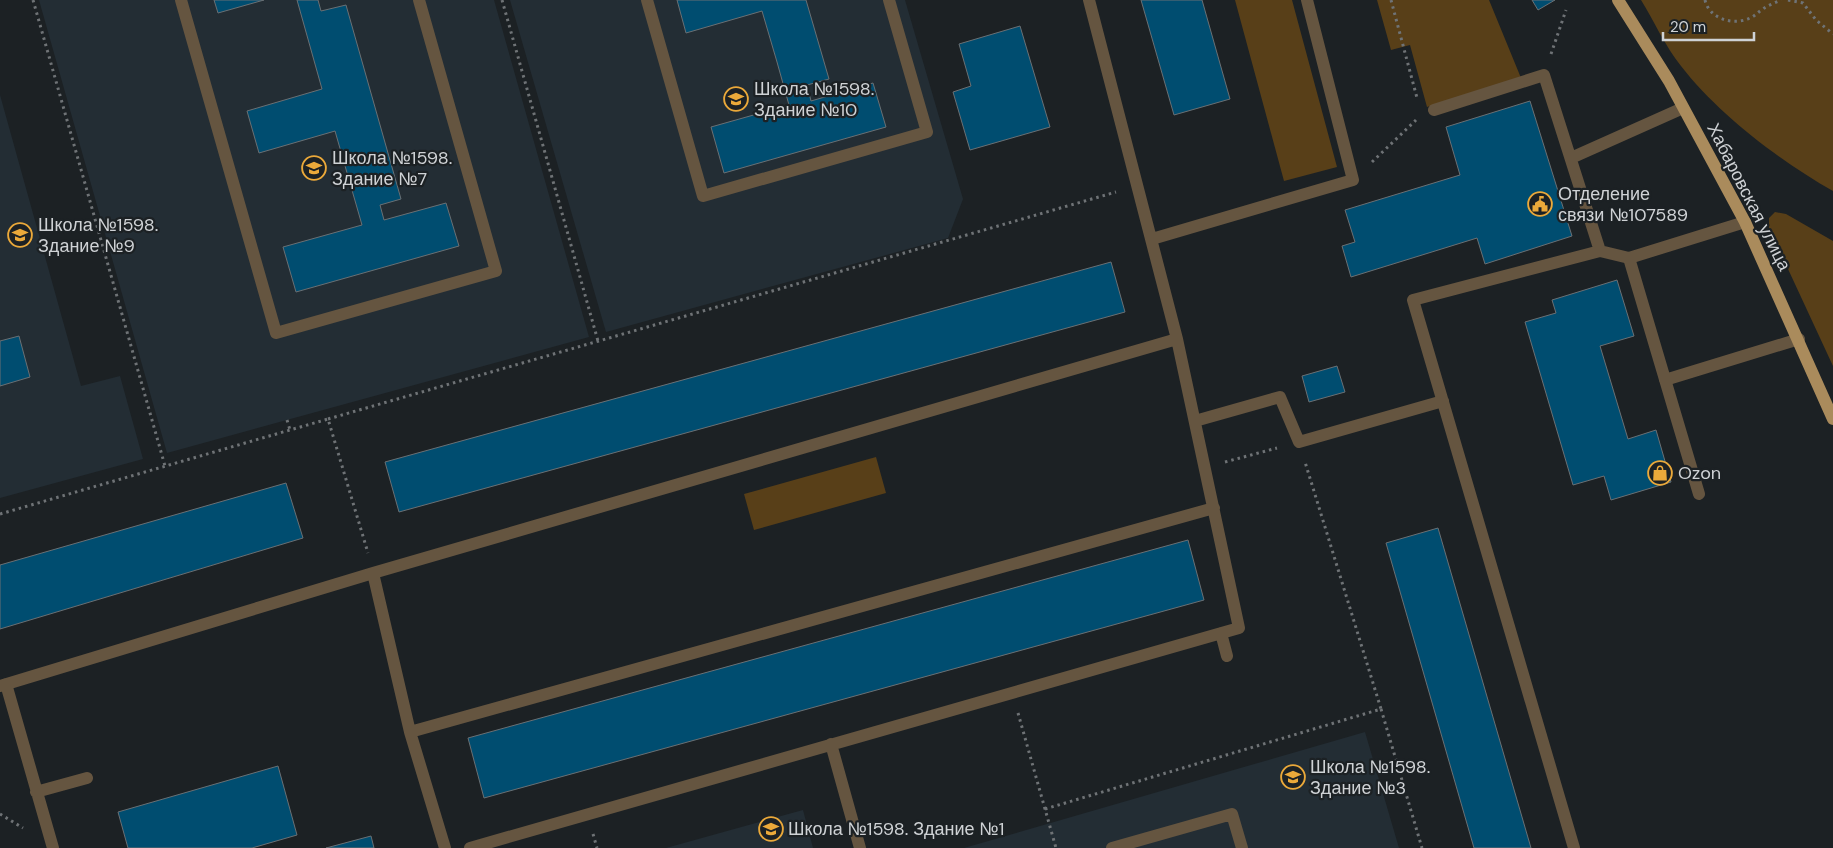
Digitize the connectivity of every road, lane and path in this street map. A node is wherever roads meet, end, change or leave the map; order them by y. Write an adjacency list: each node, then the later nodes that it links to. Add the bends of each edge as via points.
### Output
1 (33, 0): 38 (path)
2 (181, 0): 3 (lane, via 276,334 496,271)
3 (420, 0)
4 (502, 0): 29 (path)
5 (647, 0): 6 (lane, via 703,196 926,132)
6 (889, 0)
7 (1089, 0): 22 (lane)
8 (1307, 0): 21 (lane)
9 (1391, 0): 19 (path)
10 (1618, 0): 17 (main road, Хабаровская улица)
11 (1705, 0): 12 (path, via 1717,18 1738,22)
12 (1781, 0)
13 (1788, 0): 15 (path, via 1803,3)
14 (1566, 10): 16 (path)
15 (1833, 34)
16 (1544, 75): 18 (lane); 20 (lane)
17 (1683, 108): 20 (lane); 23 (main road, Хабаровская улица)
18 (1434, 110): 19 (path)
19 (1422, 115): 21 (path)
20 (1571, 158): 25 (lane)
21 (1353, 180): 24 (lane)
22 (1138, 186): 24 (lane); 29 (path)
23 (1745, 222): 26 (lane); 28 (main road, Хабаровская улица)
24 (1152, 239): 27 (lane)
25 (1600, 251): 26 (lane); 31 (lane, via 1413,300)
26 (1629, 258): 30 (lane)
27 (1177, 339): 35 (lane); 43 (lane)
28 (1798, 339): 30 (lane); 32 (main road, Хабаровская улица)
29 (598, 341): 33 (path)
30 (1665, 380): 40 (lane)
31 (1442, 401): 37 (lane); 62 (lane)
32 (1833, 418)
33 (328, 419): 36 (path); 43 (path)
34 (287, 420): 36 (path)
35 (1195, 421): 37 (lane, via 1280,397); 39 (lane)
36 (290, 430): 38 (path)
37 (1299, 442): 39 (path); 48 (path)
38 (165, 466): 42 (path)
39 (1205, 468): 41 (lane)
40 (1698, 494)
41 (1214, 508): 44 (lane, via 1239,628); 49 (lane)
42 (0, 514)
43 (374, 573): 46 (lane); 49 (lane)
44 (1221, 633): 45 (lane); 47 (lane)
45 (1227, 656)
46 (3, 685): 52 (lane)
47 (1012, 693): 50 (lane); 53 (path)
48 (1381, 709): 53 (path); 61 (path)
49 (410, 732): 55 (lane)
50 (831, 744): 56 (lane); 57 (lane)
51 (87, 778): 52 (lane)
52 (36, 792): 54 (lane)
53 (1045, 809): 58 (path)
54 (52, 848)
55 (446, 848)
56 (470, 848)
57 (860, 848)
58 (1056, 848)
59 (1112, 848): 60 (lane, via 1232,814)
60 (1242, 848)
61 (1422, 848)
62 (1574, 848)

